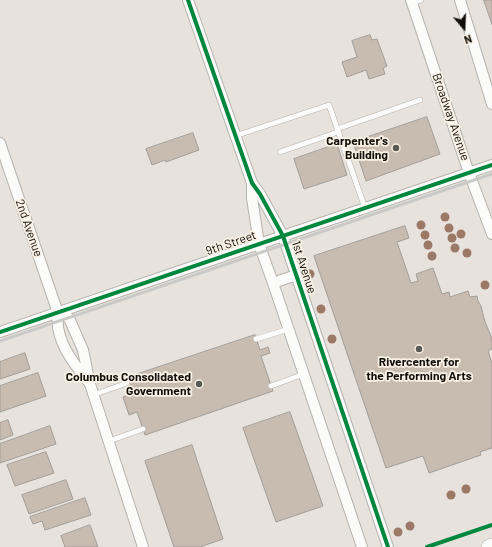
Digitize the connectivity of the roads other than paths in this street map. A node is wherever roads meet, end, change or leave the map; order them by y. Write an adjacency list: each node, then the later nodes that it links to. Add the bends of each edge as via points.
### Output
1 (188, 0): 7 (street, 1st Avenue)
2 (460, 0): 5 (street)
3 (414, 1): 11 (street, Broadway Avenue)
4 (420, 100): 6 (lane)
5 (492, 104)
6 (338, 131): 7 (lane, via 329,105); 9 (lane); 13 (lane)
7 (234, 136): 12 (street, 1st Avenue)
8 (0, 143): 19 (street, 2nd Avenue)
9 (280, 152)
10 (492, 165): 11 (street, 9th Street)
11 (469, 173): 13 (street, 9th Street); 14 (street, Broadway Avenue)
12 (252, 184): 15 (street, 1st Avenue); 16 (street, 1st Avenue)
13 (365, 208): 15 (street, 9th Street)
14 (492, 232)
15 (283, 236): 16 (street, 9th Street); 17 (street, 1st Avenue)
16 (259, 244): 18 (street, 1st Avenue); 19 (street, 9th Street)
17 (296, 275): 18 (street, 1st Avenue); 30 (street, 1st Avenue)
18 (273, 283): 20 (street, 1st Avenue)
19 (58, 312): 21 (street, 9th Street); 25 (street, 2nd Avenue, via 60,336 69,356); 25 (street, 2nd Avenue, via 69,318 76,331)
20 (288, 329): 22 (lane); 23 (street, 1st Avenue)
21 (0, 332)
22 (256, 339)
23 (304, 374): 26 (lane); 33 (street, 1st Avenue)
24 (128, 383): 27 (lane)
25 (90, 384): 27 (street, 2nd Avenue)
26 (271, 386)
27 (93, 395): 29 (street, 2nd Avenue)
28 (143, 429): 29 (lane)
29 (109, 441): 32 (street, 2nd Avenue)
30 (384, 546)
31 (492, 546): 34 (street)
32 (143, 547)
33 (362, 547)
34 (489, 547)

